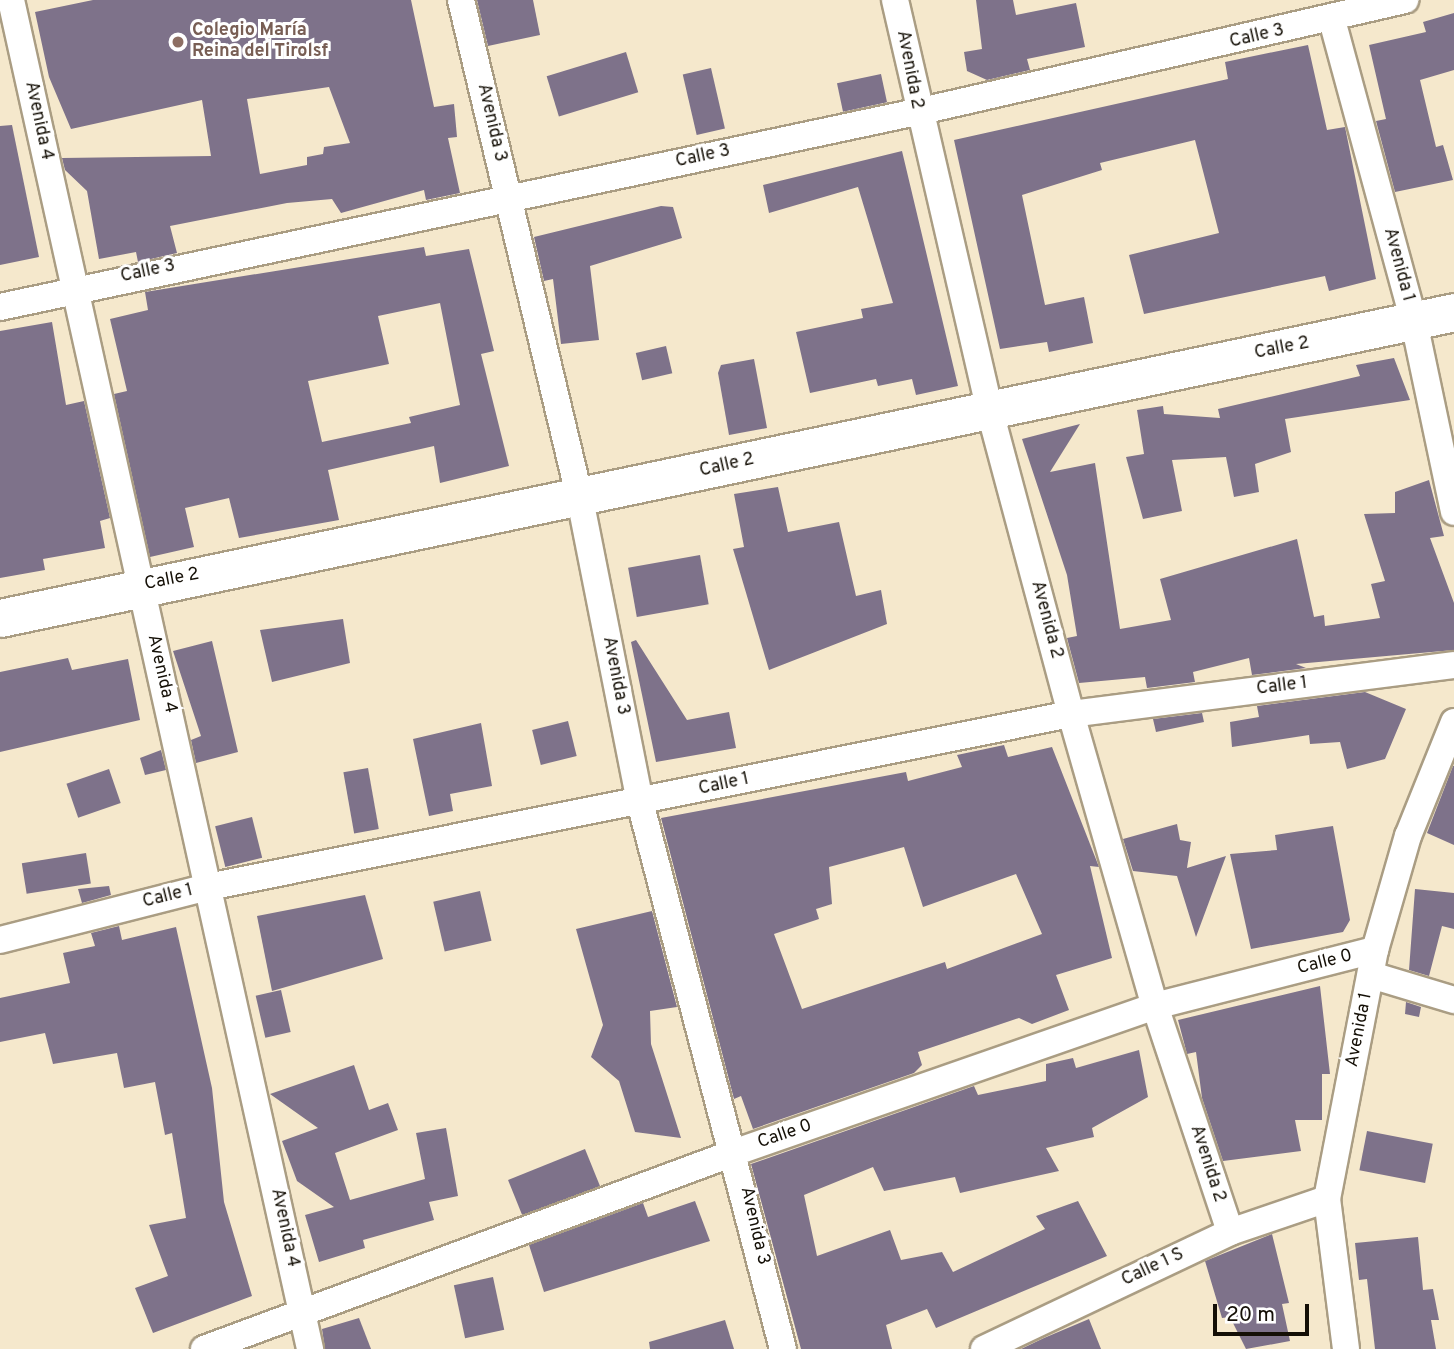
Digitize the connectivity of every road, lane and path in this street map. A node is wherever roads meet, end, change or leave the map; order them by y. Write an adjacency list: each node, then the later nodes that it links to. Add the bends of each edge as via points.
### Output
1 (11, 0): 8 (street, Avenida 4)
2 (461, 0): 7 (street, Avenida 3)
3 (895, 0): 6 (street, Avenida 2)
4 (1405, 0): 5 (street, Calle 3)
5 (1332, 20): 6 (street, Calle 3); 11 (street, Avenida 1)
6 (917, 112): 7 (street, Calle 3); 12 (street, Avenida 2)
7 (509, 198): 8 (street, Calle 3); 13 (street, Avenida 3)
8 (75, 287): 9 (street, Calle 3); 15 (street, Avenida 4)
9 (0, 307)
10 (1454, 312): 11 (main road, Calle 2)
11 (1413, 322): 12 (main road, Calle 2); 14 (street, Avenida 1)
12 (989, 408): 13 (main road, Calle 2); 18 (street, Avenida 2)
13 (580, 499): 15 (main road, Calle 2); 20 (street, Avenida 3)
14 (1454, 512)
15 (141, 586): 16 (main road, Calle 2); 21 (street, Avenida 4)
16 (0, 618)
17 (1454, 665): 18 (street, Calle 1)
18 (1071, 714): 20 (street, Calle 1); 25 (street, Avenida 2)
19 (1454, 722): 23 (street, Avenida 1, via 1408,836)
20 (640, 802): 21 (street, Calle 1); 26 (street, Avenida 3)
21 (208, 887): 22 (street, Calle 1); 29 (street, Avenida 4)
22 (0, 940)
23 (1373, 962): 24 (street); 25 (street, Calle 0); 27 (street, Avenida 1)
24 (1454, 1000)
25 (1155, 1006): 26 (street, Calle 0); 28 (street, Avenida 2)
26 (736, 1152): 29 (street, Calle 0); 32 (street, Avenida 3)
27 (1327, 1199): 28 (street, Calle 1 S); 34 (street, Avenida 1)
28 (1230, 1232): 33 (street, Calle 1 S)
29 (302, 1312): 30 (street, Calle 0); 31 (street, Avenida 4)
30 (204, 1349)
31 (310, 1349)
32 (783, 1349)
33 (984, 1349)
34 (1346, 1349)

